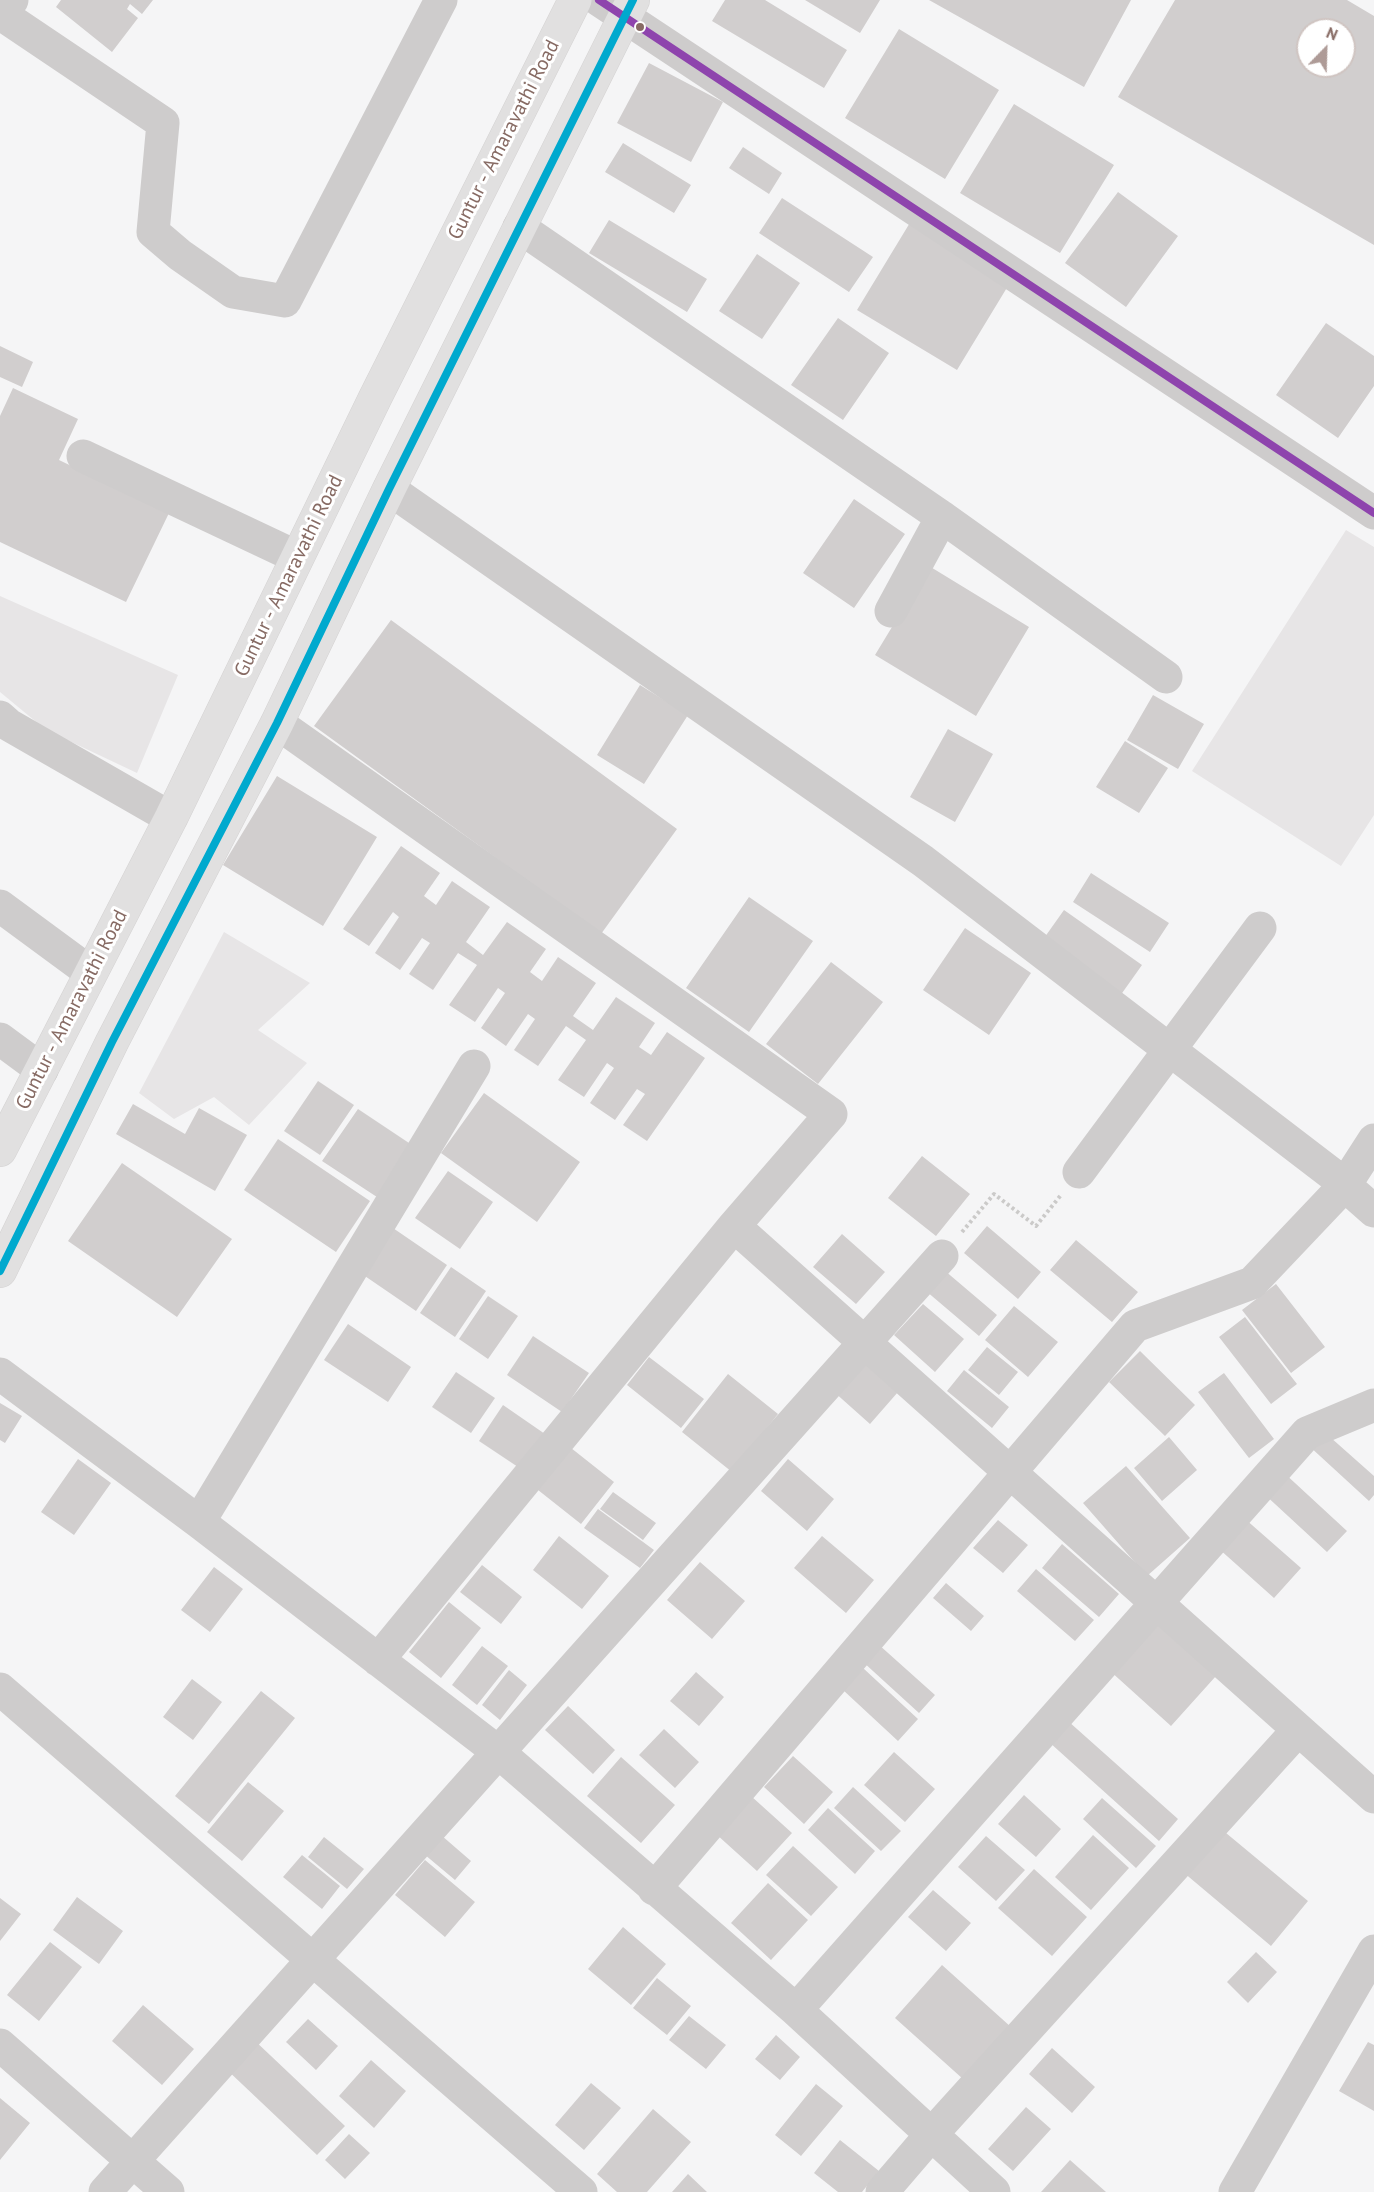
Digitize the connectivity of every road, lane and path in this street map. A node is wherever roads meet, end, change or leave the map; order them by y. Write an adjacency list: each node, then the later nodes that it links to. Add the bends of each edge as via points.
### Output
1 (441, 0): 4 (street, via 285,301 233,292 153,232 163,123)
2 (575, 0): 10 (main road, Guntur - Amaravathi Road)
3 (619, 6): 5 (main road); 8 (street)
4 (3, 11)
5 (519, 226): 7 (main road); 9 (street)
6 (83, 456): 10 (street)
7 (389, 489): 14 (main road); 20 (street, via 923,861)
8 (1374, 513)
9 (942, 517): 11 (street); 12 (street)
10 (297, 557): 15 (main road, Guntur - Amaravathi Road)
11 (891, 611)
12 (1166, 676)
13 (0, 717): 15 (street)
14 (277, 723): 28 (street, via 831,1114); 30 (main road, via 112,1042)
15 (171, 818): 18 (main road, Guntur - Amaravathi Road)
16 (0, 906): 18 (street)
17 (1260, 928): 20 (street)
18 (91, 973): 22 (main road, Guntur - Amaravathi Road)
19 (0, 1039): 22 (street)
20 (1170, 1051): 25 (street); 26 (street)
21 (474, 1066): 35 (street)
22 (42, 1070): 24 (main road, Guntur - Amaravathi Road)
23 (1374, 1140): 26 (street)
24 (0, 1150)
25 (1079, 1172): 29 (path, via 1036,1226 994,1194)
26 (1345, 1185): 27 (street); 34 (street, via 1252,1283 1135,1326)
27 (1374, 1211)
28 (734, 1226): 31 (street); 37 (street)
29 (942, 1256): 31 (street)
30 (0, 1271)
31 (867, 1342): 34 (street); 40 (street)
32 (0, 1374): 35 (street)
33 (1374, 1405): 36 (street, via 1307,1433)
34 (1009, 1473): 36 (street); 42 (street)
35 (199, 1522): 37 (street)
36 (1155, 1604): 39 (street); 45 (street)
37 (378, 1660): 40 (street)
38 (0, 1689): 44 (street)
39 (1298, 1730): 41 (street); 47 (street)
40 (497, 1751): 42 (street); 44 (street)
41 (1374, 1797)
42 (654, 1888): 45 (street)
43 (1374, 1951): 54 (street)
44 (312, 1958): 48 (street); 51 (street)
45 (796, 2010): 47 (street)
46 (0, 2045): 48 (street)
47 (930, 2136): 52 (street); 53 (street)
48 (132, 2161): 49 (street); 50 (street)
49 (105, 2192)
50 (168, 2192)
51 (581, 2192)
52 (882, 2192)
53 (993, 2192)
54 (1235, 2192)

